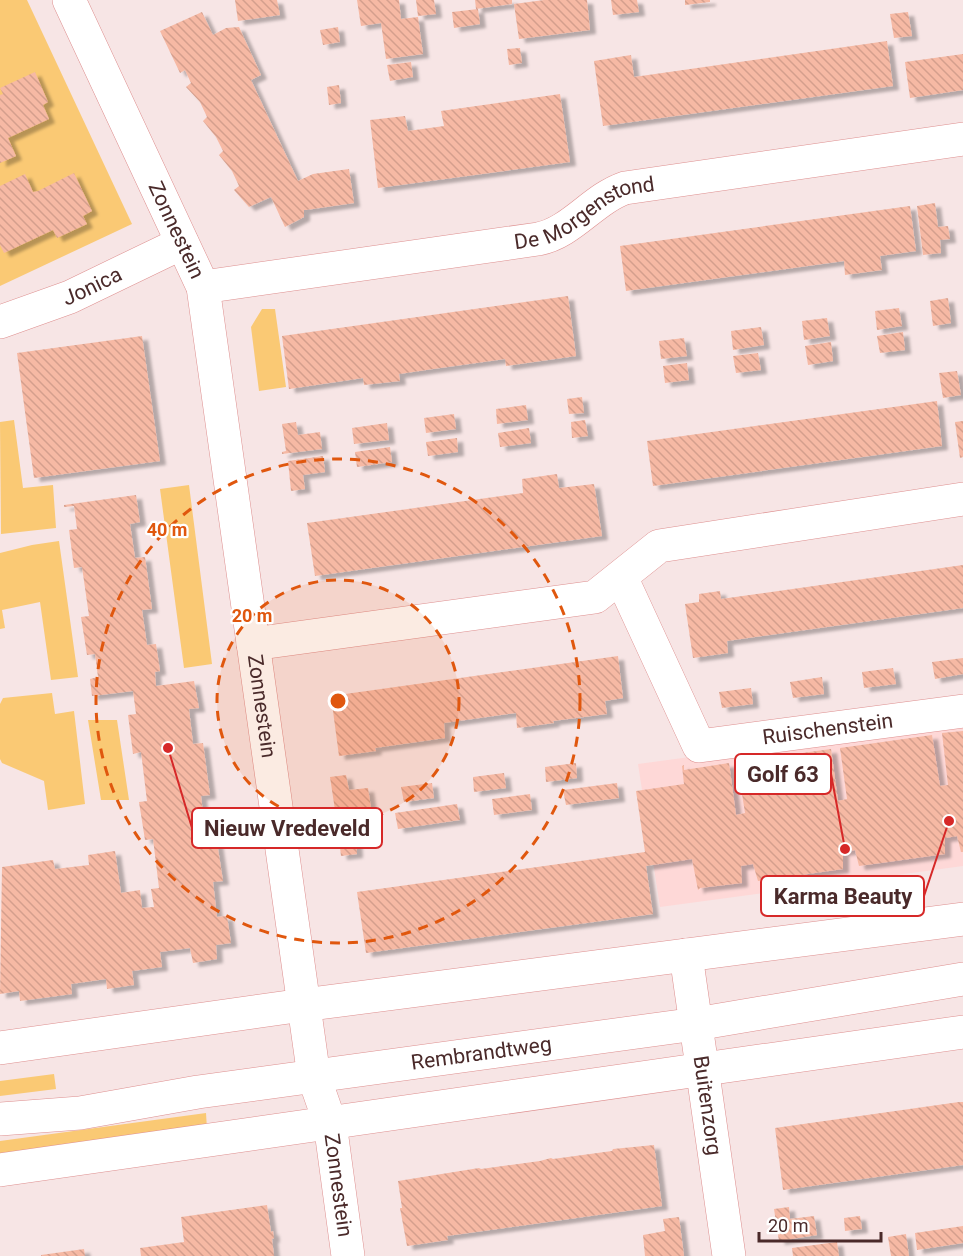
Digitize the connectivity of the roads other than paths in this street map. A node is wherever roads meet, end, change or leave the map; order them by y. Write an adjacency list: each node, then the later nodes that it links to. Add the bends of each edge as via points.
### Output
1 (69, 0): 3 (street, Zonnestein)
2 (963, 139): 4 (street, De Morgenstond, via 625,188 605,197 547,237)
3 (182, 243): 4 (street, Zonnestein); 5 (street, Jonica, via 70,297)
4 (203, 287): 8 (street, Zonnestein)
5 (0, 322)
6 (963, 499): 7 (street, via 659,546)
7 (621, 577): 8 (street, via 595,597); 9 (street, Ruischenstein, via 699,746)
8 (253, 644): 13 (street, Zonnestein)
9 (963, 711)
10 (963, 919): 11 (street)
11 (686, 955): 13 (street); 14 (street, Buitenzorg)
12 (963, 980): 14 (street, Rembrandtweg)
13 (303, 1005): 16 (street); 18 (street, Zonnestein)
14 (696, 1024): 17 (street, Buitenzorg); 18 (street, Rembrandtweg)
15 (963, 1032): 17 (street)
16 (0, 1048)
17 (702, 1069): 20 (street); 23 (street, Buitenzorg)
18 (314, 1077): 19 (street, Rembrandtweg, via 80,1113); 20 (street, Zonnestein)
19 (0, 1119)
20 (330, 1123): 21 (street); 22 (street, Zonnestein)
21 (0, 1170)
22 (348, 1256)
23 (729, 1256)

